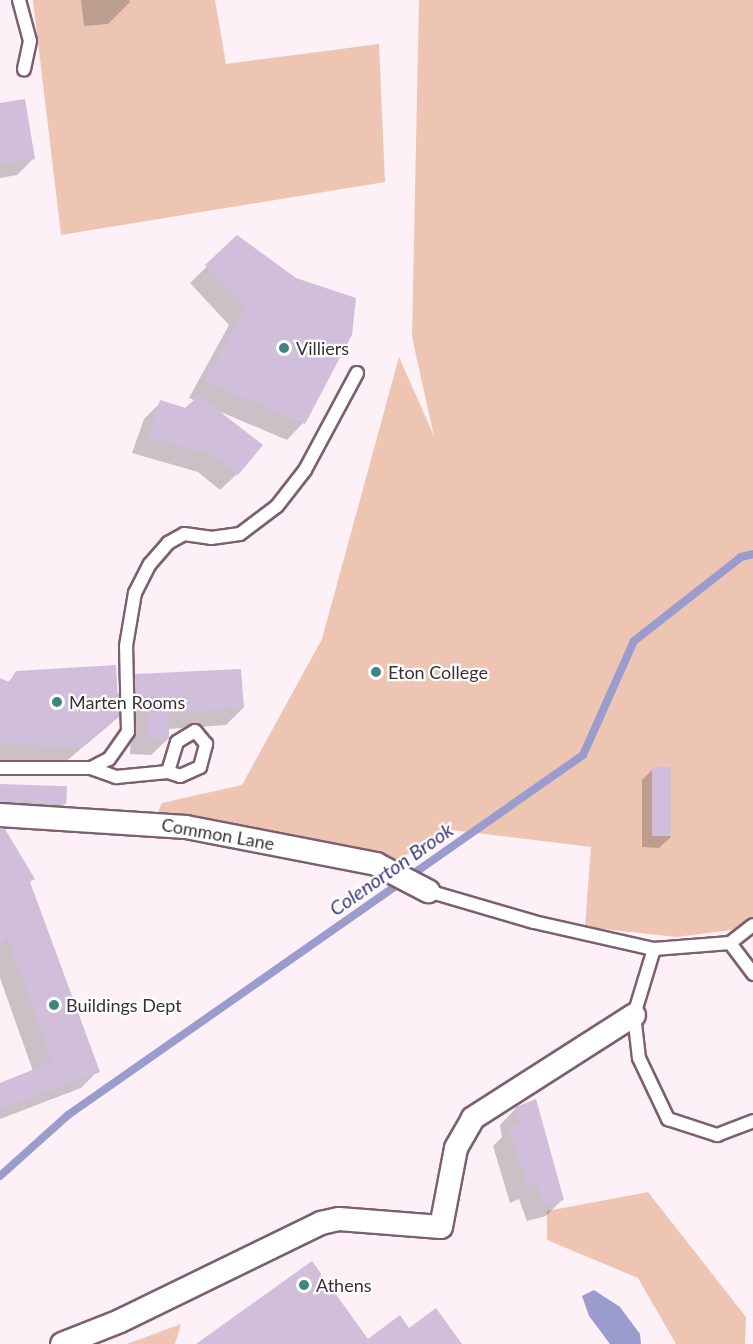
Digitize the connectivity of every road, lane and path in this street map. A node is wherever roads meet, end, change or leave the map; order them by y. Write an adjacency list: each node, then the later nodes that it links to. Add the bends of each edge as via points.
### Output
1 (19, 0): 2 (lane, via 30,41)
2 (24, 69)
3 (357, 373): 5 (lane, via 305,470 277,506 240,534 211,538 184,534 168,543 150,564 135,593 126,646 128,732 109,759)
4 (0, 768): 5 (lane)
5 (91, 768): 6 (lane, via 116,777)
6 (168, 772)
7 (0, 815): 8 (street, Common Lane, via 186,827 376,864)
8 (428, 891): 11 (lane, via 534,922)
9 (753, 926): 10 (lane)
10 (730, 943): 11 (lane); 12 (lane)
11 (654, 949): 13 (lane)
12 (753, 974)
13 (634, 1015): 14 (lane, via 639,1058 668,1119 717,1135); 15 (street, via 473,1118 456,1148 441,1227 339,1219 321,1223 120,1321)
14 (753, 1122)
15 (62, 1344)

